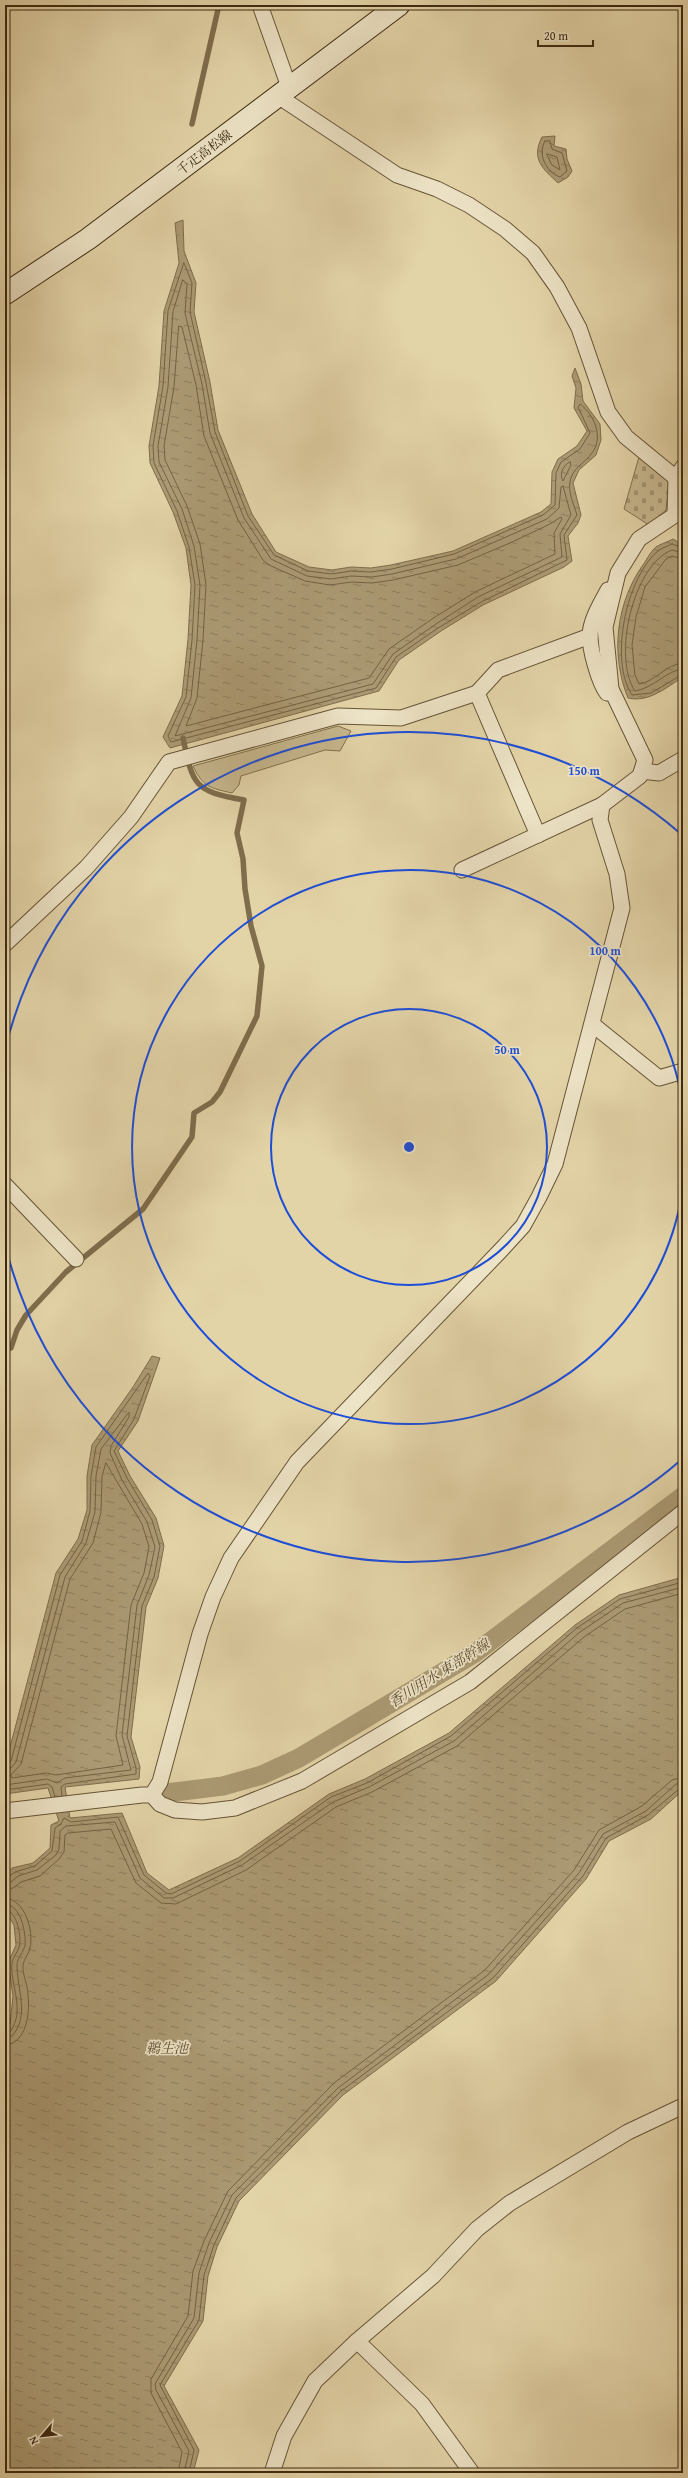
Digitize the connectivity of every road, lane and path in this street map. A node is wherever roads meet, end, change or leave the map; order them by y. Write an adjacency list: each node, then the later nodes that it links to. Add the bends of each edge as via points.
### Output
1 (260, 5): 3 (street)
2 (399, 5): 3 (main road, 千疋高松線)
3 (284, 91): 4 (main road, 千疋高松線, via 88,239); 5 (street, via 396,175 437,189 469,205 505,229 533,253 557,287 579,328 608,412 626,437)
4 (5, 294)
5 (680, 472): 6 (street)
6 (679, 519): 7 (street, via 639,539)
7 (618, 573): 8 (street, via 598,609); 10 (street, via 605,627 611,689)
8 (590, 636): 9 (street, via 498,670); 10 (street, via 603,688)
9 (477, 694): 14 (street); 16 (street, via 401,718 338,716 169,762 131,817 86,868)
10 (621, 709): 12 (street, via 645,760)
11 (683, 759): 12 (street, via 659,773)
12 (642, 771): 13 (street, via 640,776)
13 (602, 805): 14 (street); 17 (street, via 600,820 617,874 622,908)
14 (538, 835): 15 (street)
15 (462, 870)
16 (5, 944)
17 (592, 1024): 18 (street, via 659,1078); 22 (street, via 555,1164 523,1226 297,1462 231,1558 200,1634 160,1782)
18 (683, 1071)
19 (5, 1185): 20 (street)
20 (76, 1259)
21 (683, 1512): 22 (street, via 470,1682 302,1781 235,1808 209,1811 175,1810)
22 (147, 1795): 23 (street)
23 (5, 1811)
24 (683, 2106): 25 (street, via 628,2132 510,2203 477,2229 433,2276)
25 (357, 2341): 26 (street, via 315,2382 284,2436); 27 (street, via 422,2404)
26 (272, 2473)
27 (472, 2473)

